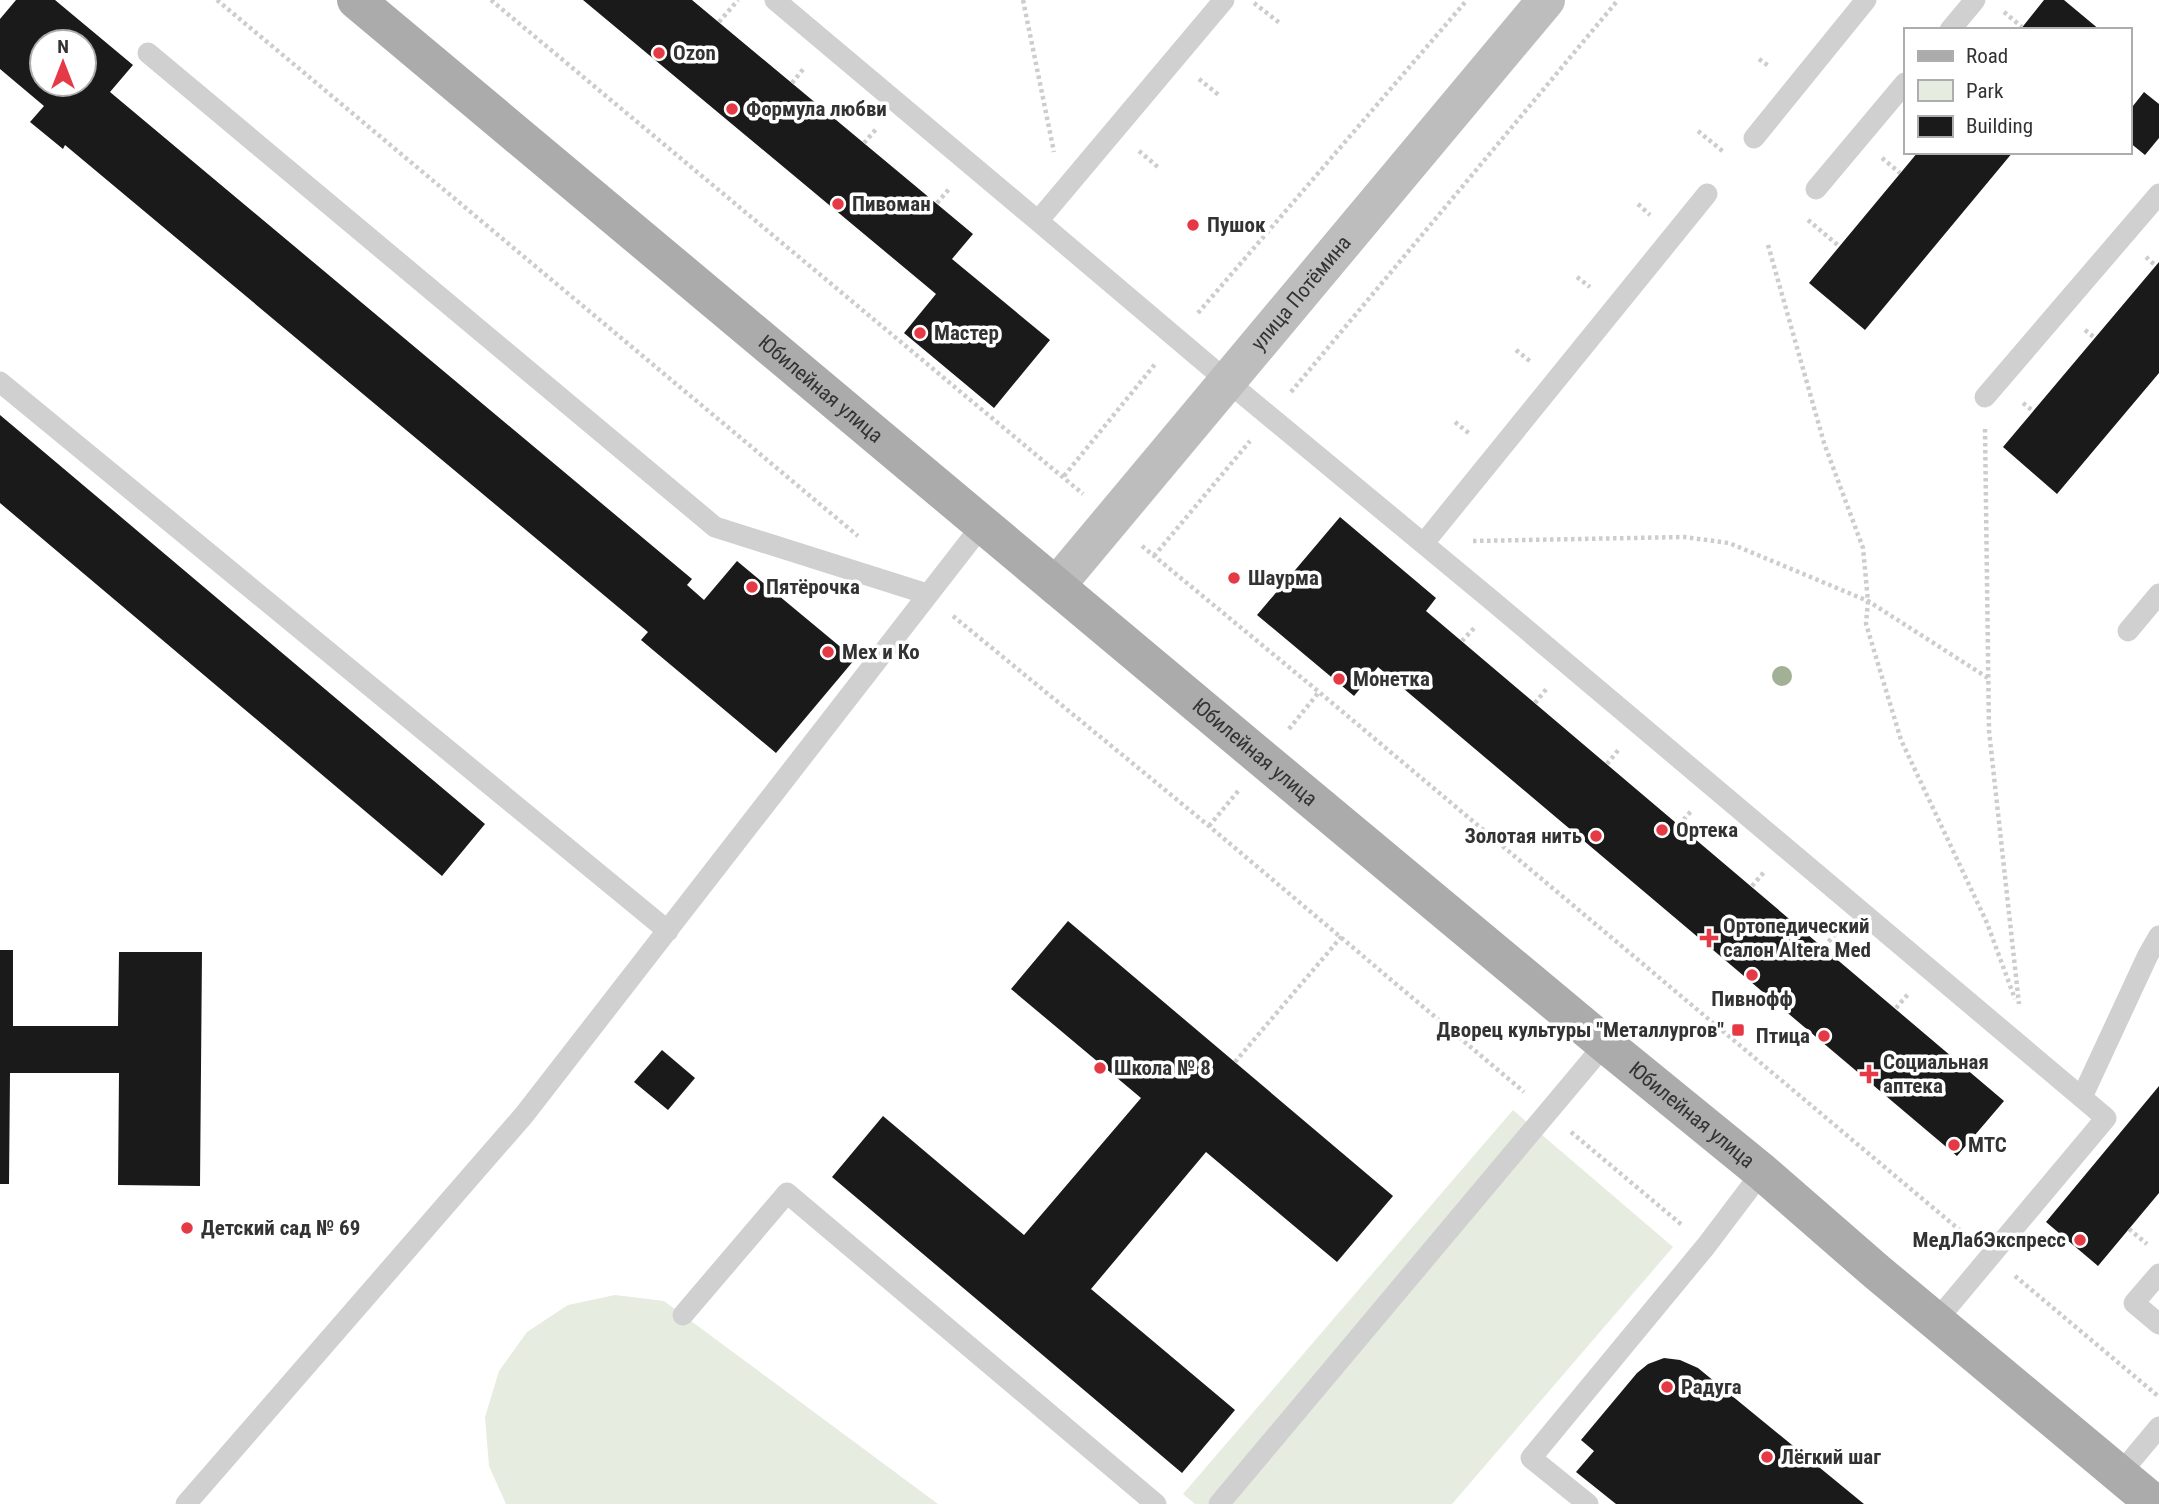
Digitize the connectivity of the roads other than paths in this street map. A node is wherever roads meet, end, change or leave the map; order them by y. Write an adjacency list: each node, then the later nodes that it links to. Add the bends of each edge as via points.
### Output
1 (356, 0): 18 (main road, Юбилейная улица)
2 (775, 0): 14 (lane)
3 (1224, 0): 14 (lane)
4 (1546, 0): 15 (street, улица Потёмина)
5 (1866, 0): 10 (lane)
6 (1975, 0): 7 (lane)
7 (1952, 28)
8 (148, 53): 21 (lane, via 715,527)
9 (1904, 84): 11 (lane)
10 (1754, 138)
11 (1816, 189)
12 (1707, 194): 19 (lane)
13 (2159, 194): 17 (lane)
14 (1038, 221): 15 (lane)
15 (1227, 381): 19 (lane); 20 (street, улица Потёмина)
16 (0, 382): 24 (lane)
17 (1985, 397)
18 (983, 524): 20 (main road, Юбилейная улица); 21 (lane)
19 (1424, 542): 27 (lane)
20 (1056, 586): 26 (main road, Юбилейная улица)
21 (927, 594): 24 (lane)
22 (2159, 594): 23 (lane)
23 (2128, 631)
24 (668, 931): 35 (lane, via 524,1115)
25 (2159, 936): 27 (lane)
26 (1605, 1044): 28 (main road, Юбилейная улица); 37 (lane)
27 (2082, 1097): 31 (lane, via 2106,1118)
28 (1762, 1172): 31 (main road, Юбилейная улица); 38 (lane, via 1531,1458)
29 (2159, 1274): 32 (lane, via 2134,1303)
30 (683, 1315): 36 (lane, via 787,1193)
31 (1936, 1321): 34 (main road, Юбилейная улица)
32 (2159, 1324)
33 (2159, 1427): 34 (lane)
34 (2119, 1475): 39 (main road, Юбилейная улица)
35 (186, 1504)
36 (1156, 1504)
37 (1219, 1504)
38 (1588, 1504)
39 (2155, 1504)

